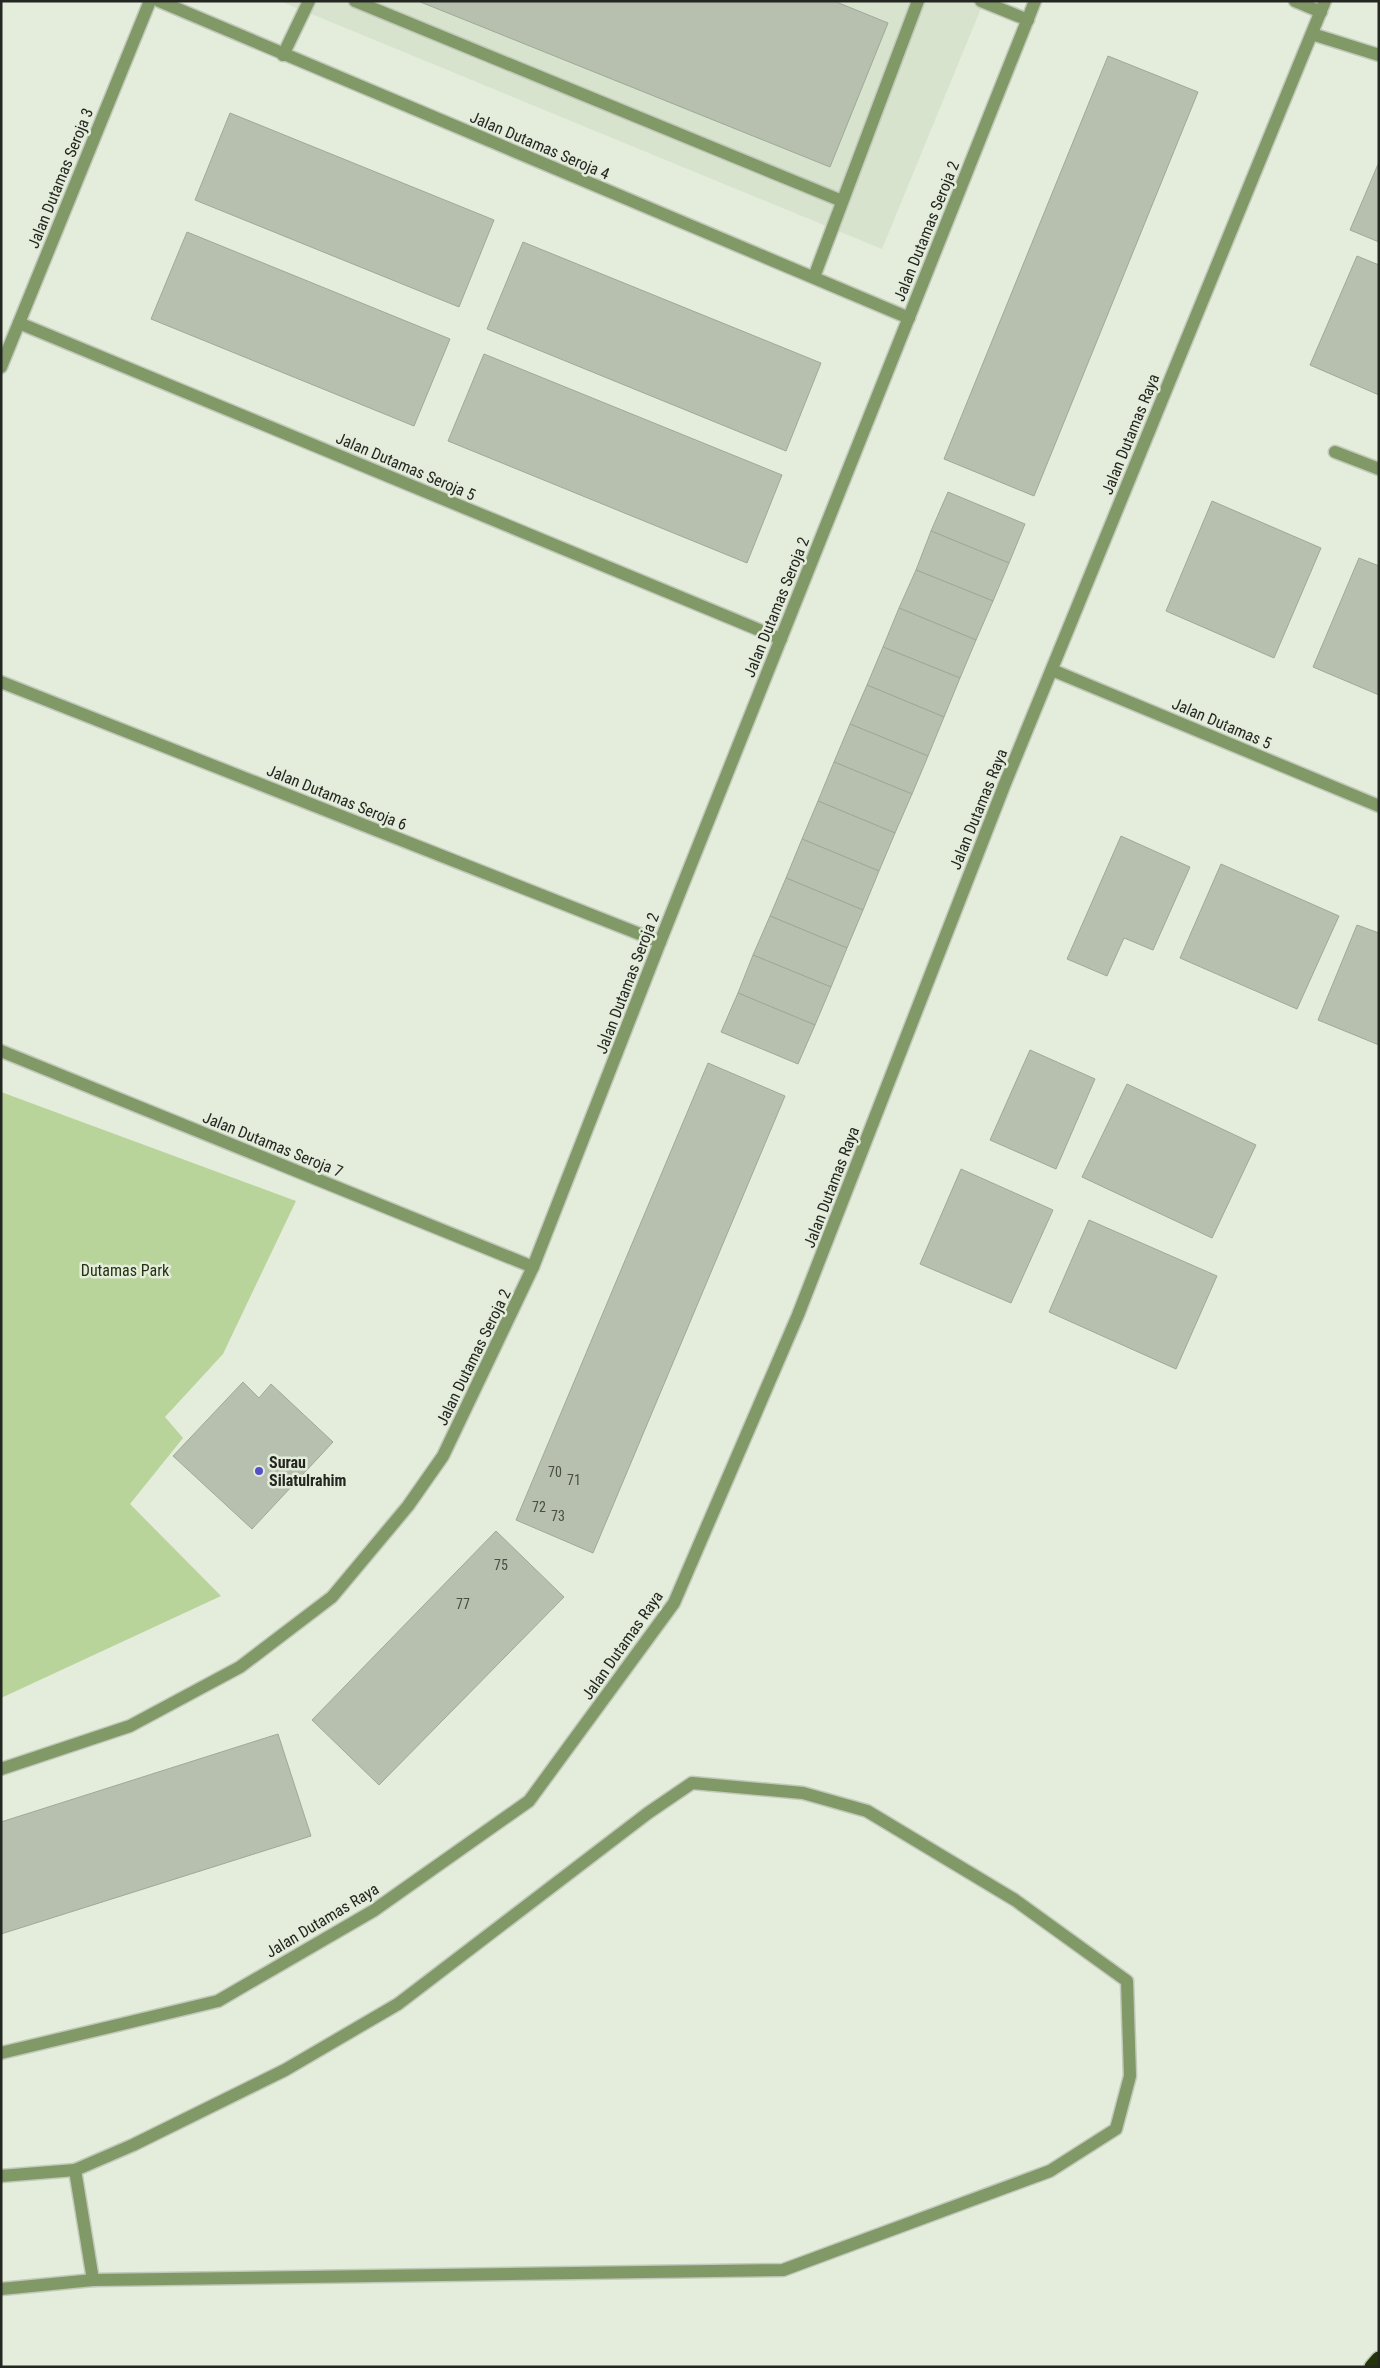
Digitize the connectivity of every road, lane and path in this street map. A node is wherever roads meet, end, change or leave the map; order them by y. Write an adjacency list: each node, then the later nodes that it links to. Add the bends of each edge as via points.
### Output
1 (150, 1): 17 (street, Jalan Dutamas Seroja 3)
2 (159, 1): 12 (street, Jalan Dutamas Seroja 4)
3 (309, 1): 12 (street)
4 (356, 1): 14 (street)
5 (918, 1): 14 (street)
6 (981, 1): 10 (street)
7 (1035, 1): 10 (street, Jalan Dutamas Seroja 2)
8 (1295, 1): 9 (street)
9 (1323, 7): 11 (street, Jalan Dutamas Raya)
10 (1028, 20): 16 (street, Jalan Dutamas Seroja 2)
11 (1312, 34): 13 (street); 22 (street, Jalan Dutamas Raya)
12 (284, 55): 15 (street, Jalan Dutamas Seroja 4)
13 (1379, 55)
14 (842, 201): 15 (street)
15 (814, 277): 16 (street, Jalan Dutamas Seroja 4)
16 (909, 318): 21 (street, Jalan Dutamas Seroja 2)
17 (19, 323): 18 (street, Jalan Dutamas Seroja 3); 21 (street, Jalan Dutamas Seroja 5)
18 (1, 367)
19 (1335, 452): 20 (street)
20 (1379, 469)
21 (781, 639): 25 (street, Jalan Dutamas Seroja 2)
22 (1052, 670): 24 (street, Jalan Dutamas 5); 29 (street, Jalan Dutamas Raya, via 798,1315 674,1603 529,1801 373,1912 218,2001)
23 (1, 682): 25 (street, Jalan Dutamas Seroja 6)
24 (1379, 806)
25 (660, 942): 27 (street, Jalan Dutamas Seroja 2)
26 (1, 1051): 27 (street, Jalan Dutamas Seroja 7)
27 (533, 1267): 28 (street, Jalan Dutamas Seroja 2, via 443,1456 408,1506 332,1597 240,1667 130,1726)
28 (1, 1769)
29 (1, 2053)
30 (75, 2170): 31 (street); 32 (street); 32 (street, via 132,2146 285,2070 398,2004 692,1783 803,1793 867,1810 1015,1900 1127,1981 1130,2076 1116,2129 1050,2171 784,2270)
31 (1, 2176)
32 (93, 2280): 33 (street)
33 (1, 2289)
34 (1379, 2359): 35 (highway)
35 (1372, 2367)

